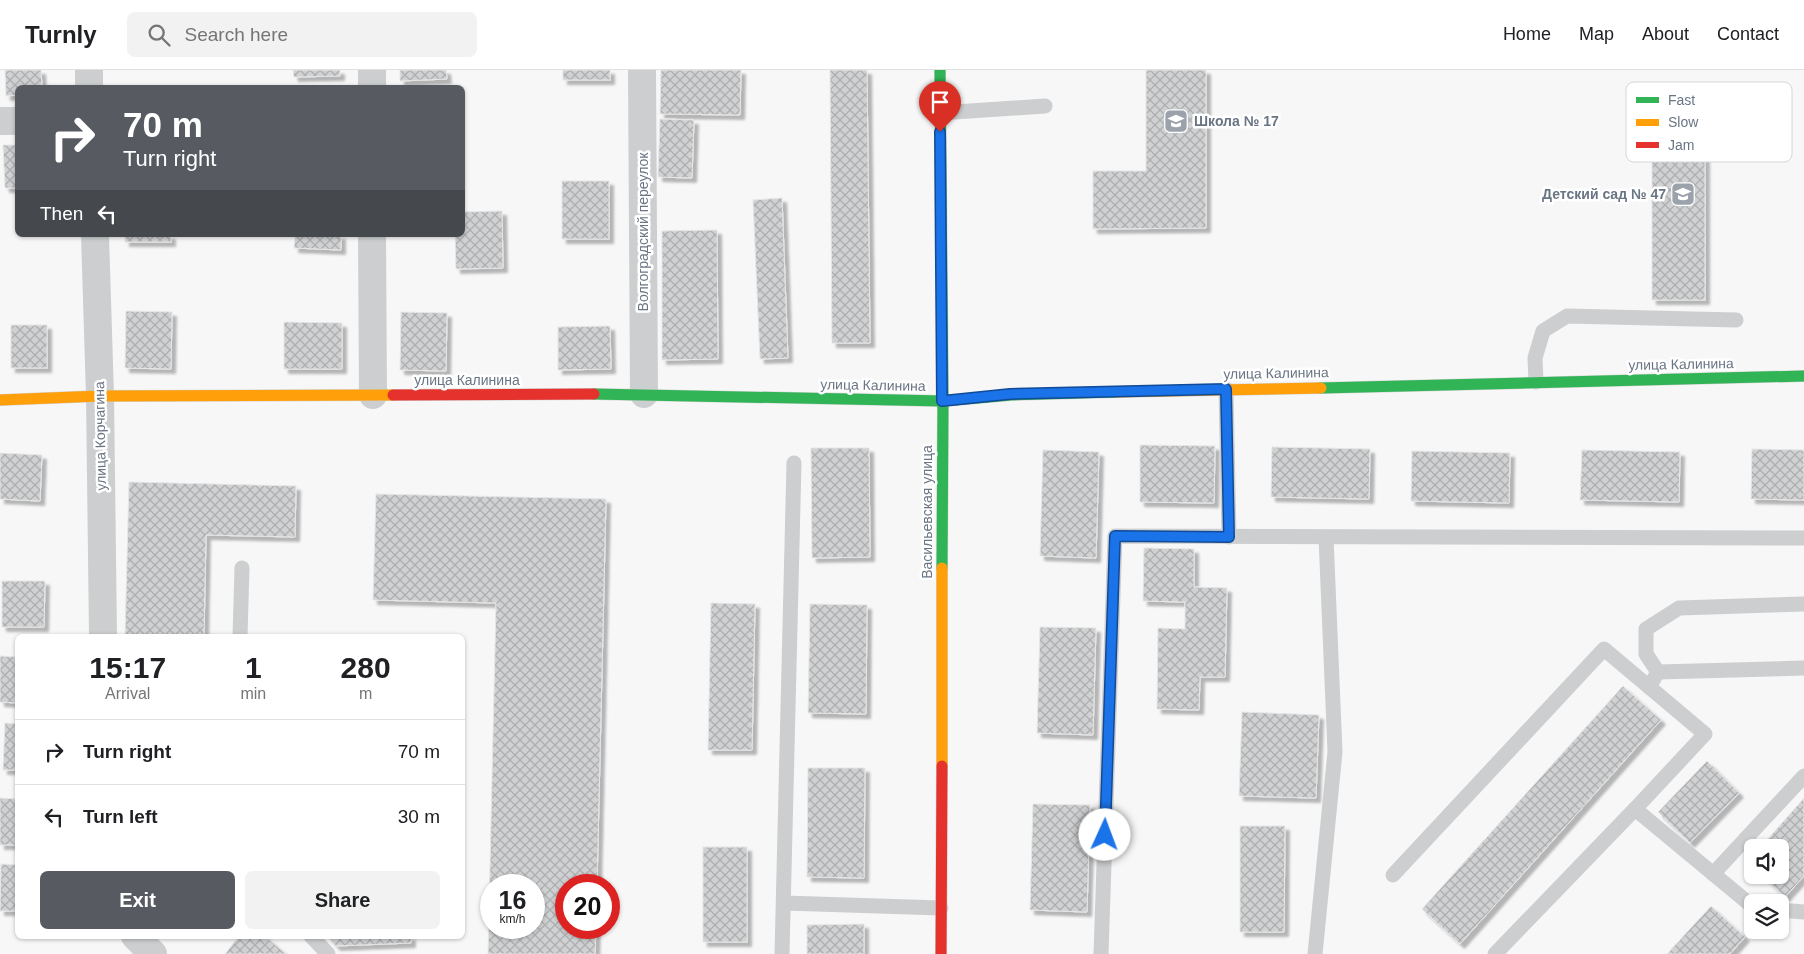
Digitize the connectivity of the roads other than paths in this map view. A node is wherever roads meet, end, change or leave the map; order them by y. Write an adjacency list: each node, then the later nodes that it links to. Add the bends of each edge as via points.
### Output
1 (89, 70): 5 (street)
2 (372, 70): 6 (street)
3 (642, 70): 17 (street, Волгоградский переулок)
4 (940, 70): 8 (street, Васильевская улица)
5 (89, 85)
6 (372, 85)
7 (1045, 106): 8 (lane)
8 (940, 113): 21 (street, Васильевская улица)
9 (0, 121): 10 (street)
10 (15, 121)
11 (95, 237): 19 (street, улица Корчагина)
12 (372, 237): 18 (street)
13 (1736, 320): 15 (lane, via 1567,316 1543,331 1535,358)
14 (1804, 376): 15 (street, улица Калинина)
15 (1536, 382): 16 (street, улица Калинина)
16 (1226, 389): 21 (street, улица Калинина, via 1010,394); 23 (lane)
17 (644, 394): 18 (street, улица Калинина); 21 (street, улица Калинина)
18 (372, 395): 19 (street, улица Калинина)
19 (100, 396): 20 (street, улица Калинина); 28 (street, улица Корчагина)
20 (0, 400)
21 (942, 401): 39 (street, Васильевская улица)
22 (794, 463): 38 (lane)
23 (1229, 537): 24 (lane); 48 (lane, via 1115,536)
24 (1326, 537): 25 (lane); 49 (lane, via 1335,752)
25 (1804, 538)
26 (242, 568): 29 (lane)
27 (1804, 604): 31 (lane, via 1679,608 1646,629 1646,654)
28 (103, 634)
29 (240, 634)
30 (1804, 668): 31 (lane)
31 (1658, 672): 32 (lane)
32 (1649, 687): 34 (lane, via 1705,734); 36 (lane, via 1604,649)
33 (1804, 776): 35 (lane)
34 (1635, 809): 35 (lane); 50 (lane)
35 (1713, 874): 37 (lane)
36 (1393, 876)
37 (1744, 899)
38 (784, 903): 39 (lane); 46 (lane)
39 (941, 908): 47 (street, Васильевская улица)
40 (1789, 911): 41 (lane)
41 (1804, 912)
42 (138, 939): 44 (street)
43 (314, 939): 45 (lane)
44 (153, 954)
45 (328, 954)
46 (782, 954)
47 (941, 954)
48 (1101, 954)
49 (1315, 954)
50 (1494, 954)

